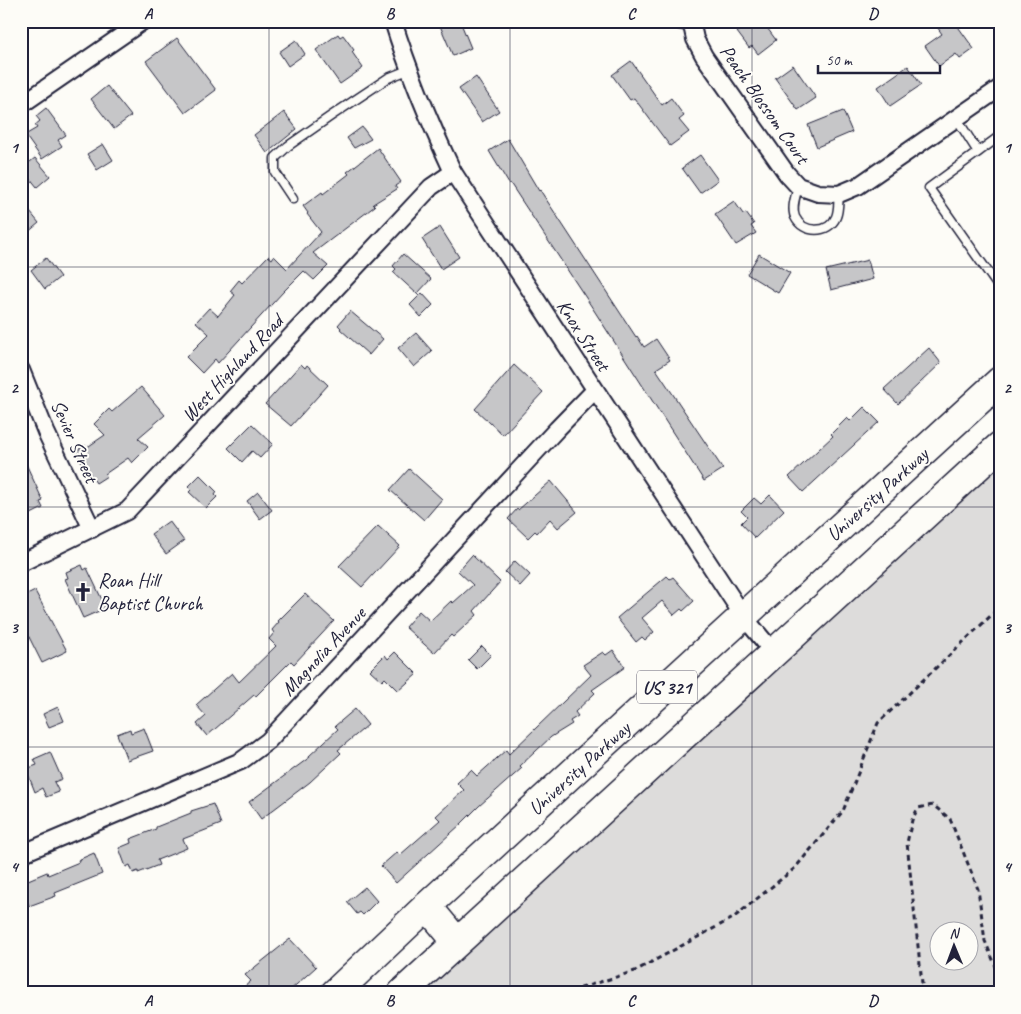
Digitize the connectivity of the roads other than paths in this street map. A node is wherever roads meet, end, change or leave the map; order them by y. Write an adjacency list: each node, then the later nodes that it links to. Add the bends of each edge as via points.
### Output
1 (143, 21): 7 (street)
2 (393, 21): 5 (street, Knox Street)
3 (662, 21): 4 (lane)
4 (692, 24): 12 (street, Peach Blossom Court, via 694,39 704,56 786,174)
5 (408, 70): 11 (street, Knox Street); 14 (lane, via 388,78 275,158 275,172)
6 (1000, 88): 8 (street)
7 (21, 105)
8 (956, 119): 10 (lane); 13 (street, via 858,186)
9 (1000, 136): 10 (lane)
10 (978, 152): 15 (lane, via 929,188)
11 (453, 172): 18 (street, Knox Street); 20 (street, West Highland Road, via 432,188 127,511)
12 (798, 186): 13 (street, Peach Blossom Court, via 818,193); 13 (lane, via 794,204 796,217 812,230 832,224 838,210)
13 (839, 194)
14 (292, 199)
15 (1000, 289)
16 (21, 370): 20 (street, Sevier Street)
17 (1000, 381): 22 (highway, University Parkway / US 321)
18 (595, 390): 22 (street, Knox Street); 24 (street, Magnolia Avenue, via 256,752)
19 (1000, 446): 23 (highway, US 321)
20 (92, 529): 21 (street, West Highland Road)
21 (21, 563)
22 (744, 617): 23 (street, Knox Street); 25 (highway, University Parkway / US 321)
23 (774, 653): 26 (highway, US 321)
24 (21, 854)
25 (427, 906): 26 (highway); 27 (highway, University Parkway / US 321)
26 (457, 942): 28 (highway, US 321)
27 (335, 993)
28 (402, 993)

